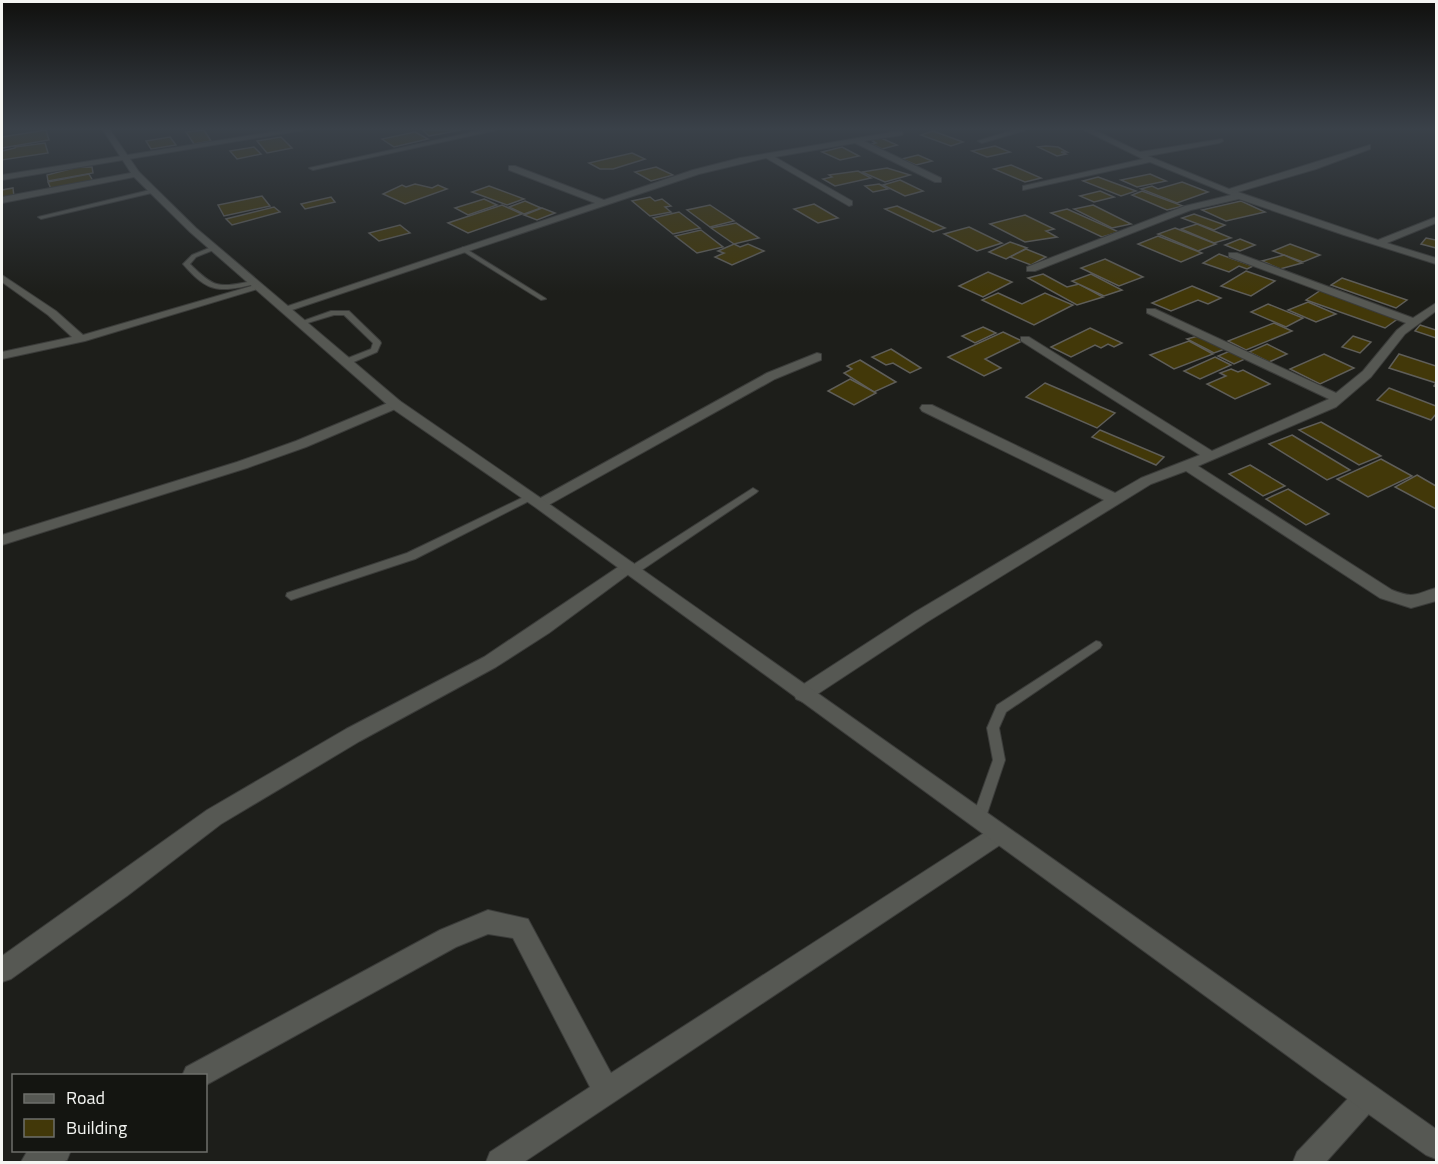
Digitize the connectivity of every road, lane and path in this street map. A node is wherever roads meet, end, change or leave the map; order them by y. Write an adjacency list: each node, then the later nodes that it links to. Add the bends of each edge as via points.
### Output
1 (83, 184): 13 (street)
2 (147, 184): 10 (street)
3 (555, 184): 14 (street)
4 (659, 184): 14 (street)
5 (817, 184): 15 (street)
6 (1042, 184): 9 (street)
7 (1209, 184): 11 (street)
8 (1254, 184): 11 (street)
9 (1026, 188)
10 (154, 191): 16 (lane); 19 (street)
11 (1228, 192): 12 (street)
12 (1239, 196): 18 (street); 23 (street, via 1188,208)
13 (2, 200)
14 (604, 203): 20 (street)
15 (849, 203)
16 (41, 218)
17 (1437, 220): 18 (street)
18 (1378, 243): 22 (street)
19 (214, 248): 25 (street); 25 (lane, via 186,264 207,285 221,289)
20 (463, 249): 26 (lane); 28 (street)
21 (1233, 255): 30 (street)
22 (1437, 261)
23 (1031, 269)
24 (2, 278): 32 (street, via 52,312)
25 (257, 285): 28 (street); 32 (street)
26 (543, 299)
27 (1437, 306): 30 (street)
28 (285, 309): 31 (street)
29 (1151, 311): 37 (street)
30 (1414, 322): 37 (street, via 1367,374)
31 (301, 323): 36 (street); 36 (lane, via 346,313 377,343 374,350)
32 (81, 339): 34 (street)
33 (1025, 339): 40 (street)
34 (2, 355)
35 (817, 357): 44 (street, via 771,376)
36 (346, 362): 38 (street)
37 (1338, 399): 40 (street)
38 (395, 404): 44 (street); 45 (street, via 242,465)
39 (927, 408): 43 (street)
40 (1211, 456): 41 (street)
41 (1186, 465): 43 (street); 47 (street, via 1386,594 1408,603)
42 (753, 491): 46 (lane)
43 (1115, 499): 50 (street)
44 (535, 500): 46 (street); 48 (lane, via 411,556)
45 (2, 540)
46 (630, 569): 50 (street); 52 (street, via 490,662 353,735 214,817)
47 (1437, 594)
48 (291, 596)
49 (1096, 645): 51 (lane, via 1001,710 993,728 999,760)
50 (803, 694): 51 (street)
51 (988, 826): 54 (street); 55 (street)
52 (2, 970)
53 (199, 1074): 54 (street, via 448,938 488,922 520,927)
54 (606, 1091): 59 (street)
55 (1367, 1097): 56 (street); 60 (street)
56 (1437, 1145)
57 (53, 1152): 58 (street)
58 (35, 1162)
59 (500, 1162)
60 (1307, 1162)

